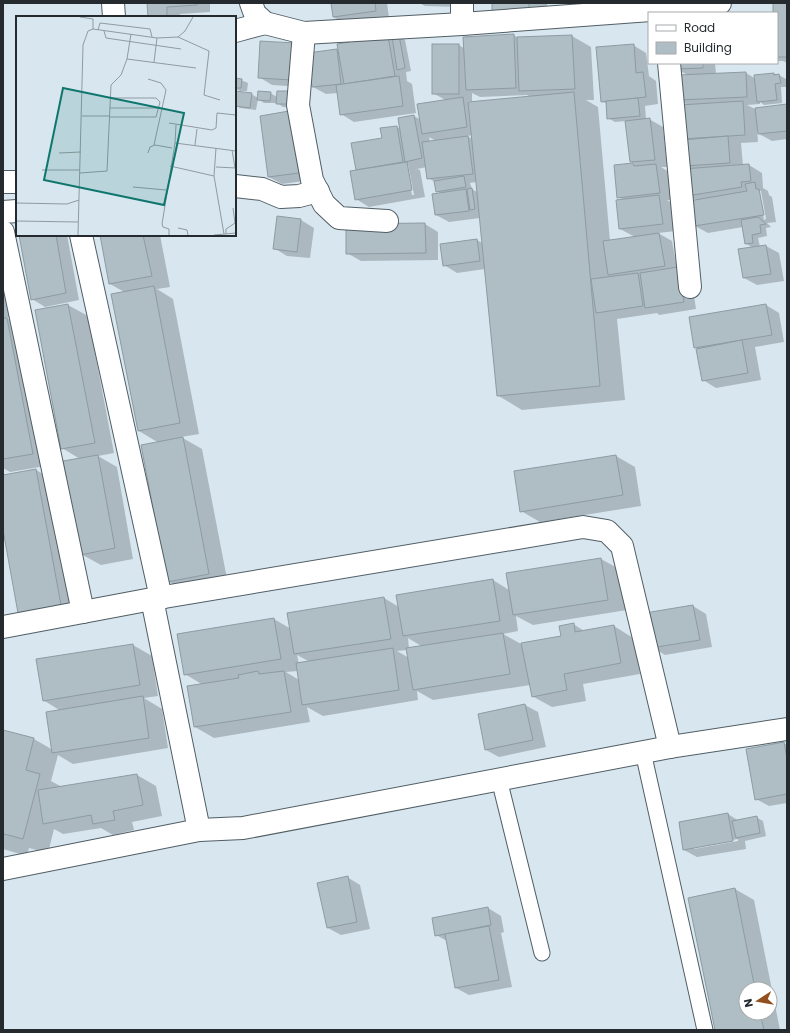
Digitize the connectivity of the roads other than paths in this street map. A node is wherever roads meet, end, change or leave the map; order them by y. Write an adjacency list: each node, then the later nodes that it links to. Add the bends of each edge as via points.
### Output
1 (113, 3): 6 (street)
2 (251, 3): 7 (street, via 255,14)
3 (720, 3): 4 (street)
4 (664, 11): 5 (street)
5 (462, 14): 9 (street)
6 (114, 16)
7 (265, 22): 8 (street); 9 (street)
8 (236, 31)
9 (304, 33): 14 (street, via 298,105 312,180)
10 (669, 64): 20 (street)
11 (3, 182): 12 (street)
12 (16, 182)
13 (236, 186): 14 (street, via 262,189 281,198)
14 (318, 191): 17 (street, via 324,204 339,218)
15 (16, 211): 16 (street)
16 (3, 212)
17 (387, 221)
18 (3, 232): 22 (street)
19 (81, 236): 21 (street)
20 (690, 287)
21 (156, 599): 22 (street); 25 (street, via 583,528 607,531 622,546); 28 (street)
22 (83, 612): 23 (street)
23 (3, 627)
24 (787, 730): 25 (street)
25 (670, 747): 26 (street)
26 (643, 752): 27 (street); 31 (lane)
27 (499, 779): 28 (street, via 243,828); 30 (lane)
28 (199, 830): 29 (street)
29 (3, 869)
30 (542, 953)
31 (705, 1030)

